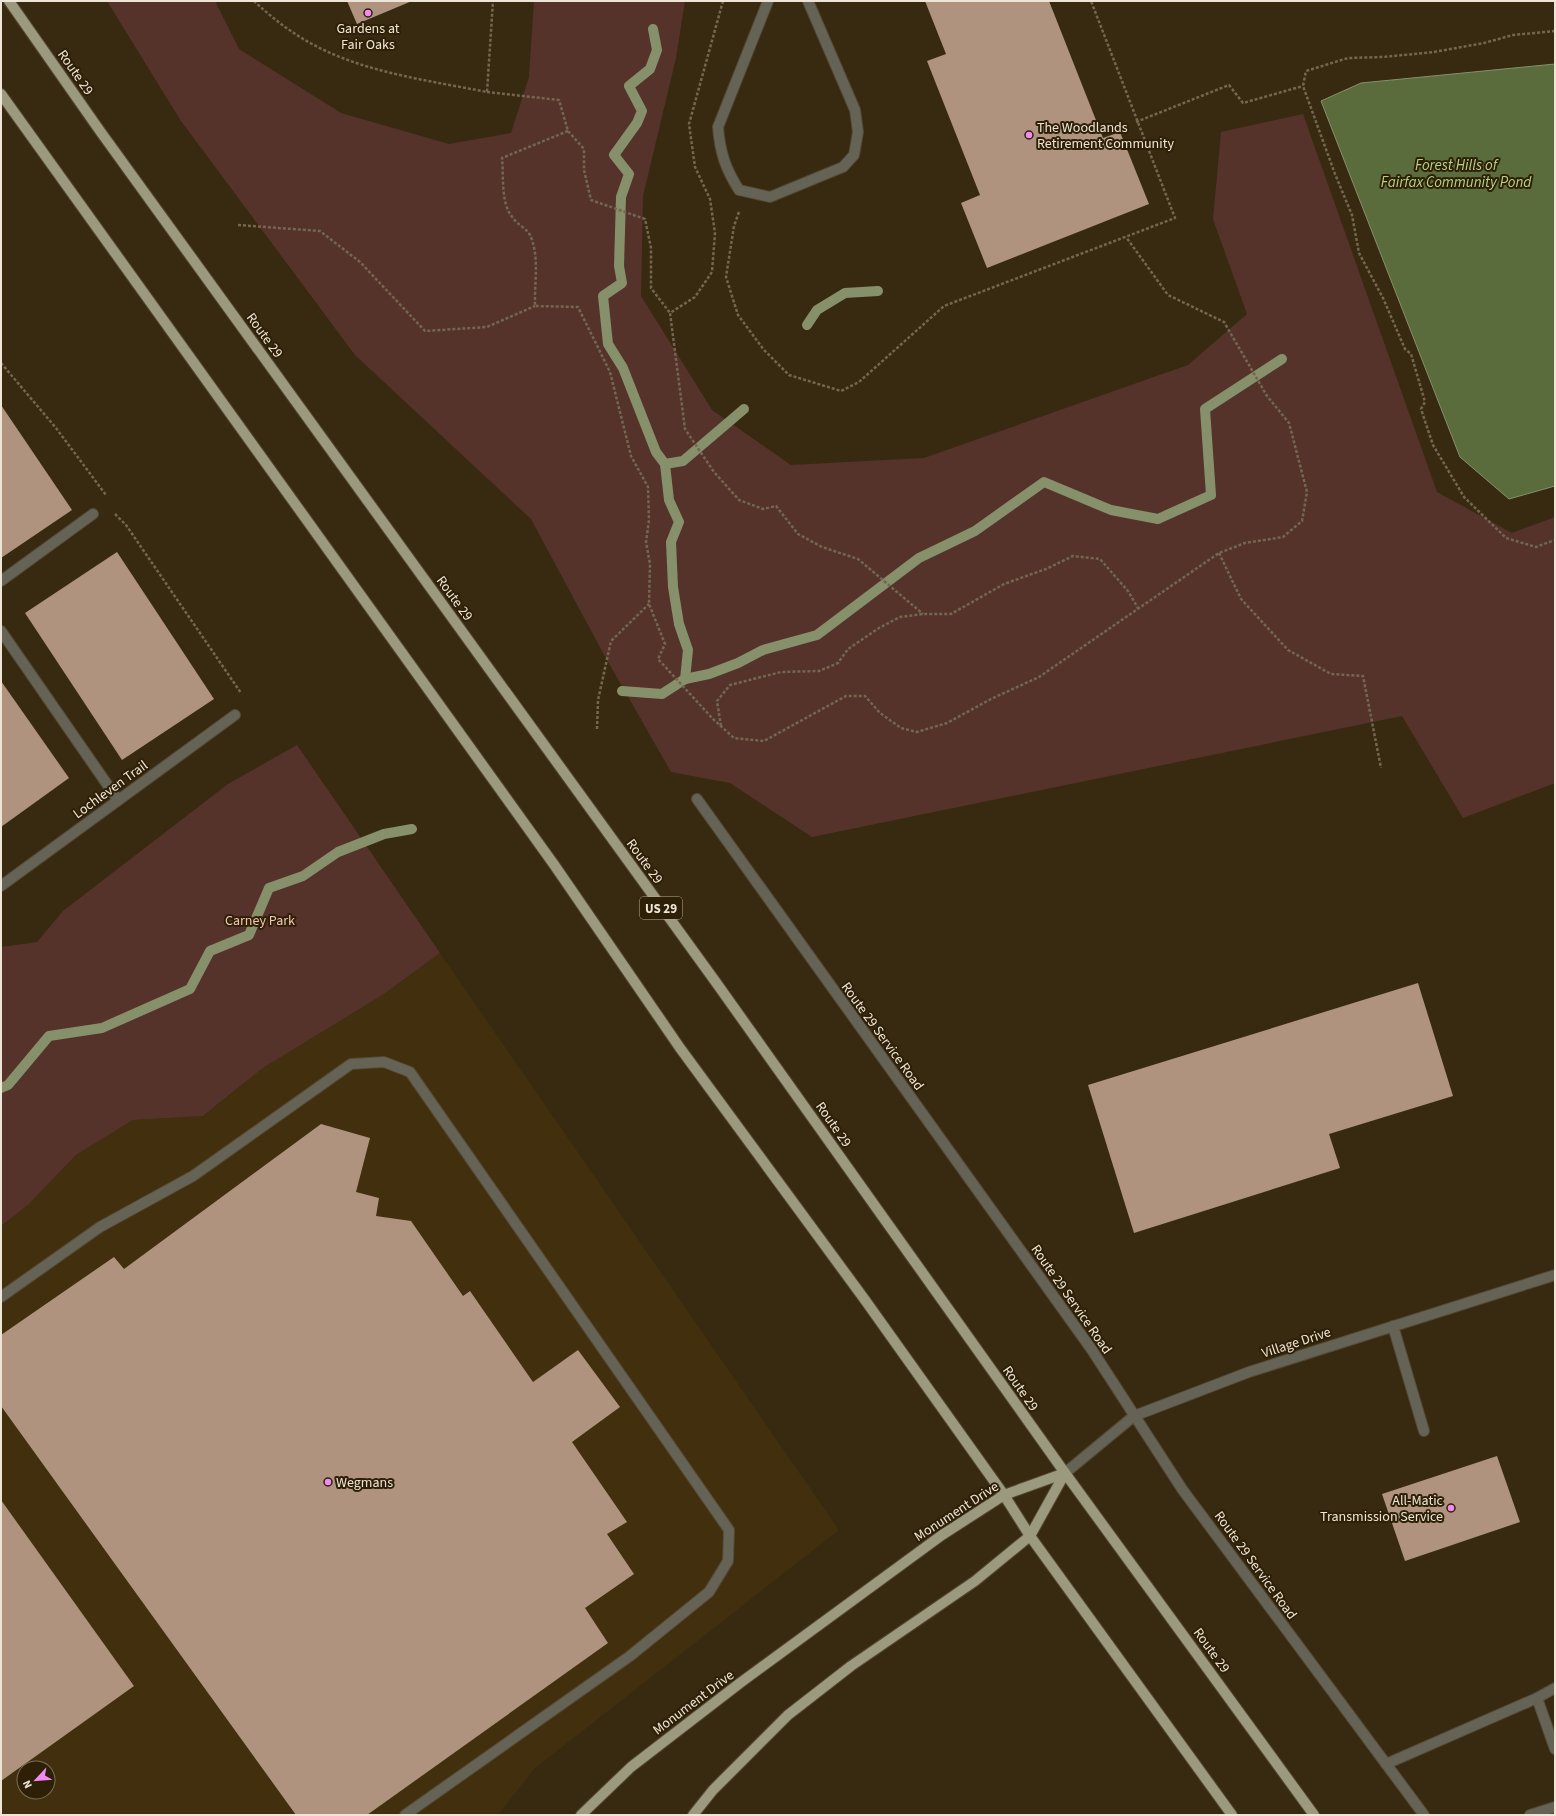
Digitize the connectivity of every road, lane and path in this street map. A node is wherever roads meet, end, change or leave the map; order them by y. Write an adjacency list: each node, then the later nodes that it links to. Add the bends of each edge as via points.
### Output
1 (9, 1): 42 (main road, Route 29 / US 29)
2 (254, 1): 10 (path, via 269,15 305,40 348,60 389,72)
3 (493, 1): 10 (path)
4 (723, 1): 18 (path, via 689,124 695,167 710,199 715,233 712,272 695,297)
5 (768, 1): 14 (street, via 718,127 720,148 728,172 739,190)
6 (808, 1): 14 (street, via 855,110 858,132 854,155 843,167 770,197)
7 (1090, 1): 12 (path)
8 (1555, 31): 9 (path, via 1513,35 1434,52 1348,58 1306,71)
9 (1303, 86): 12 (path, via 1243,103 1229,85); 23 (path, via 1352,215 1359,253 1383,298 1405,349 1411,354 1425,402 1421,410 1433,445 1464,497 1506,538 1536,547)
10 (487, 92): 13 (path, via 558,100)
11 (1, 94): 43 (main road, via 555,866 680,1048)
12 (1136, 122): 16 (path, via 1175,218)
13 (568, 131): 17 (path, via 502,158 506,206 512,218 530,235 535,255); 18 (path, via 584,149 584,170 591,200 645,219 651,248 651,288)
14 (746, 192): 16 (path, via 734,226 726,278 738,315 764,350 789,375 841,390 859,382 944,306)
15 (238, 225): 17 (path, via 320,231 360,262 425,331 487,328)
16 (1126, 237): 24 (path, via 1168,295 1224,322 1267,396 1289,423 1307,492 1302,520 1283,537 1245,543)
17 (535, 306): 26 (path, via 578,307 610,372 631,456 648,487 649,520 646,542 650,564)
18 (670, 313): 28 (path, via 685,429 714,472 739,500 764,509 776,506 798,534 822,547 858,559)
19 (1, 363): 20 (path, via 56,428)
20 (107, 497)
21 (112, 508): 30 (path, via 243,695)
22 (93, 514): 25 (street)
23 (1555, 540)
24 (1219, 553): 27 (path); 33 (path, via 1241,599 1288,650 1331,674 1363,676)
25 (1, 581)
26 (649, 604): 31 (path, via 665,644 658,658); 32 (path, via 611,641 598,700)
27 (1138, 608): 28 (path, via 1128,591 1100,559 1073,556 1004,584 951,614); 31 (path, via 1039,677 947,723 917,732 901,728 880,713 866,696 846,696 764,741 734,738)
28 (924, 614): 31 (path, via 900,617 879,628 848,649 838,663 819,671 781,672 730,685 717,701)
29 (1, 631): 34 (street)
30 (235, 715): 34 (street, Lochleven Trail)
31 (721, 726)
32 (598, 729)
33 (1382, 768)
34 (118, 800): 36 (street, Lochleven Trail)
35 (697, 800): 40 (street, Route 29 Service Road, via 1082,1337)
36 (1, 886)
37 (1555, 1275): 39 (street, Village Drive)
38 (1, 1297): 50 (street, via 100,1227 193,1176 351,1064 384,1062 410,1072 729,1530 728,1561 709,1592 630,1656)
39 (1393, 1326): 40 (street, Village Drive, via 1249,1372); 41 (street)
40 (1134, 1416): 42 (street, Village Drive); 48 (street, Route 29 Service Road, via 1182,1489)
41 (1424, 1431)
42 (1065, 1473): 43 (main road, Monument Drive); 44 (main road); 54 (main road, Route 29 / US 29)
43 (1004, 1495): 44 (main road); 51 (main road, Monument Drive, via 942,1534 740,1683 631,1767)
44 (1030, 1536): 52 (main road, via 974,1581 851,1666 788,1715 713,1790); 53 (main road)
45 (1555, 1688): 46 (street)
46 (1537, 1698): 47 (street); 48 (street)
47 (1555, 1750)
48 (1386, 1764): 55 (street, Route 29 Service Road)
49 (1555, 1807): 56 (street)
50 (405, 1815)
51 (581, 1815)
52 (693, 1815)
53 (1232, 1815)
54 (1314, 1815)
55 (1424, 1815)
56 (1530, 1815)

